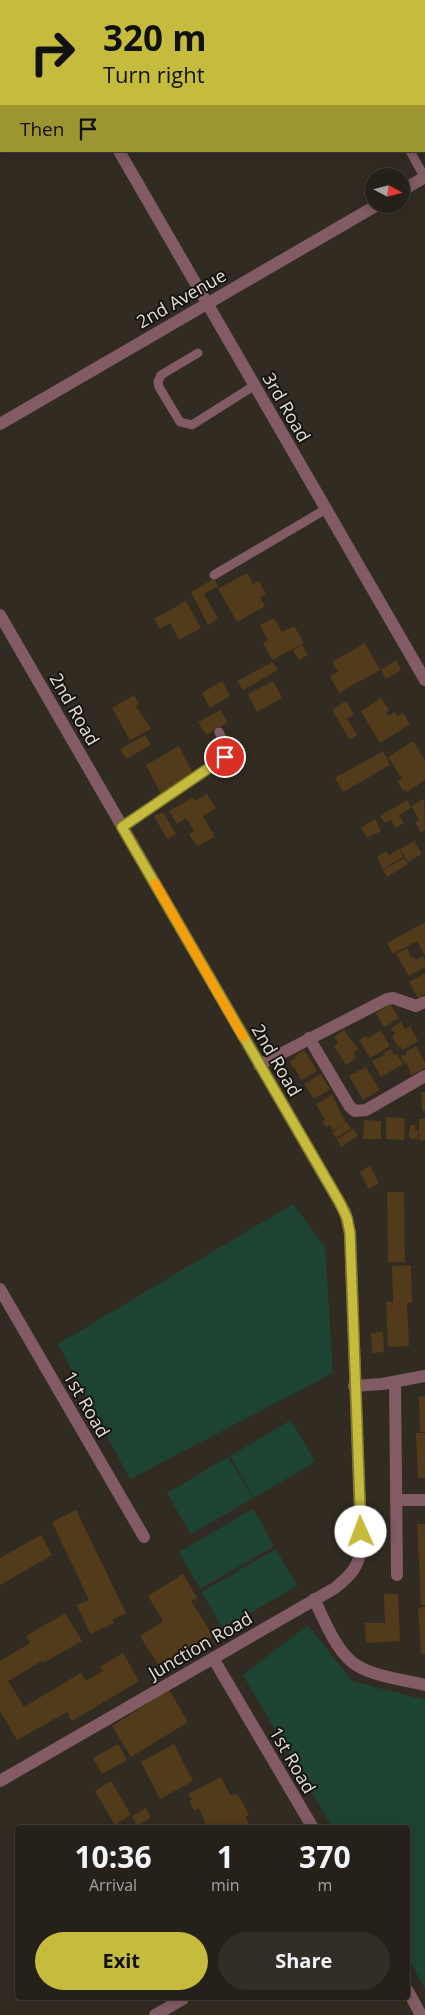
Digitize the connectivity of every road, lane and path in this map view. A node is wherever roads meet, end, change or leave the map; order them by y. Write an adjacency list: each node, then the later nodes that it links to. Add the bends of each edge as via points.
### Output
1 (120, 152): 6 (street, 3rd Road)
2 (411, 152): 3 (lane)
3 (425, 178): 4 (street)
4 (410, 186)
5 (365, 213): 6 (street, 2nd Avenue)
6 (207, 303): 8 (street, 3rd Road); 9 (street, 2nd Avenue)
7 (198, 353): 8 (lane, via 161,376 158,382 180,422 192,425)
8 (254, 385): 10 (street, 3rd Road)
9 (0, 424)
10 (326, 509): 11 (lane); 13 (street, 3rd Road)
11 (214, 575)
12 (0, 615): 15 (street, 2nd Road)
13 (425, 680)
14 (220, 732): 15 (lane, via 227,748 225,757)
15 (122, 827): 18 (street, 2nd Road)
16 (425, 1002): 17 (street, via 416,1006 387,999)
17 (309, 1038): 18 (street); 19 (street, via 355,1111 366,1110)
18 (259, 1064): 23 (street, 2nd Road, via 347,1218 354,1316)
19 (425, 1076)
20 (0, 1289): 26 (street, 1st Road)
21 (425, 1376): 22 (street)
22 (395, 1382): 23 (street); 24 (street)
23 (354, 1386): 27 (street, 2nd Road, via 361,1546)
24 (396, 1500): 25 (street); 28 (street)
25 (425, 1500)
26 (144, 1537)
27 (356, 1569): 29 (street, Junction Road, via 335,1588)
28 (397, 1575)
29 (314, 1599): 30 (street, Junction Road); 31 (street, via 337,1644 350,1661 369,1671)
30 (213, 1658): 32 (street, Junction Road); 33 (street, 1st Road)
31 (425, 1685)
32 (0, 1781)
33 (311, 1825)
34 (410, 1995): 37 (street)
35 (182, 2000): 36 (street)
36 (155, 2015)
37 (421, 2015)

